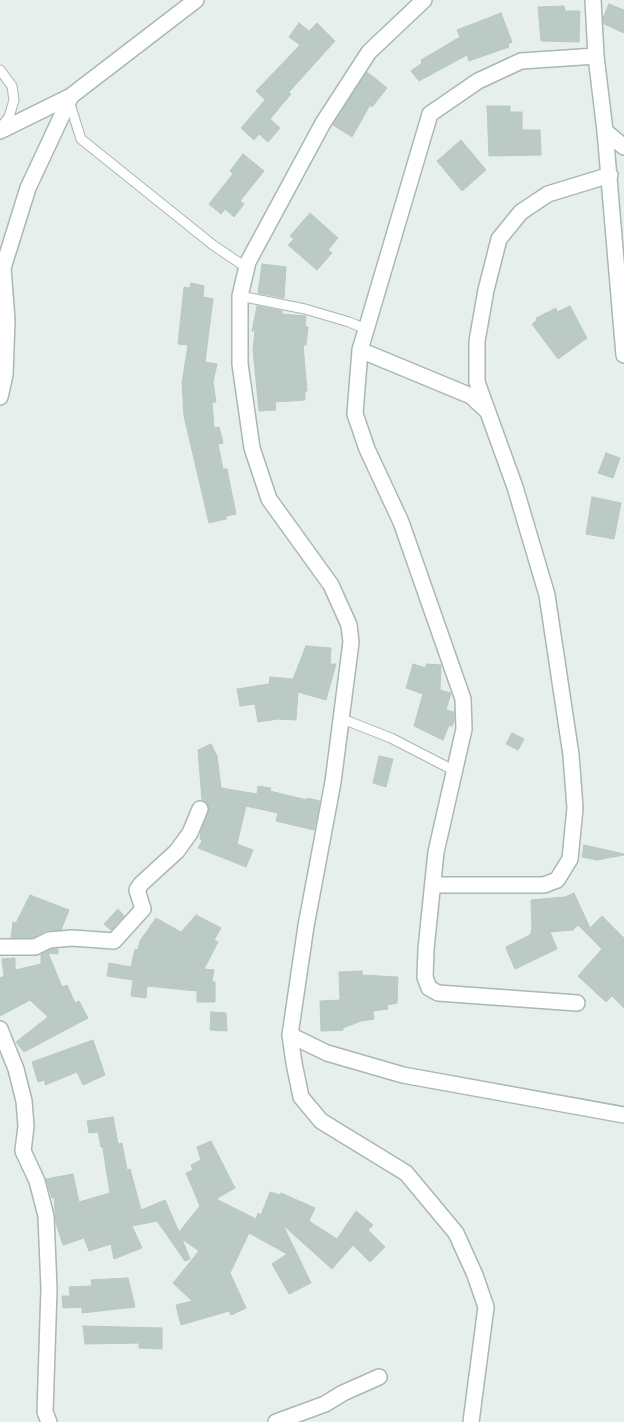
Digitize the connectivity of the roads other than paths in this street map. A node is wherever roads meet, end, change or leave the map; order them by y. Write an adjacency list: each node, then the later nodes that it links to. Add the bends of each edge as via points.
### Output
1 (196, 0): 6 (street)
2 (424, 0): 12 (street, via 369,52 323,123)
3 (593, 0): 4 (street)
4 (596, 56): 8 (street); 14 (street, via 522,60 478,81 430,114)
5 (0, 70): 7 (lane, via 12,86 14,100 9,117)
6 (70, 98): 7 (street); 12 (lane, via 81,139 213,245); 18 (street, via 28,188 3,268 5,375)
7 (0, 129)
8 (606, 131): 9 (street); 10 (street)
9 (624, 147)
10 (610, 175): 11 (street); 17 (street, via 548,194 521,212 499,239 477,341)
11 (620, 264): 16 (street)
12 (247, 268): 13 (street)
13 (240, 296): 14 (lane, via 305,309); 19 (street, via 240,364 252,448 269,499 331,585 349,625 350,653)
14 (366, 329): 15 (street)
15 (360, 350): 17 (street); 20 (street, via 355,414 401,522 463,699 464,729)
16 (624, 355)
17 (474, 389): 22 (street, via 488,412 515,487 547,595 571,755 575,808 570,859 557,880 544,885)
18 (0, 397)
19 (340, 718): 20 (lane, via 391,738); 26 (street, via 333,782)
20 (455, 771): 22 (street, via 436,852)
21 (200, 809): 23 (street, via 190,833 177,851 137,890 144,909 114,941 72,938 49,940 35,947)
22 (434, 885): 24 (street, via 426,948 425,977 429,988 438,993)
23 (0, 947)
24 (577, 1003)
25 (0, 1029): 29 (street, via 16,1069 24,1101 23,1151 46,1216 49,1289 45,1412)
26 (290, 1035): 27 (street, via 327,1054 403,1075); 31 (street, via 301,1097 321,1121 406,1173 456,1233 486,1307)
27 (624, 1115)
28 (379, 1377): 30 (street, via 325,1404)
29 (49, 1422)
30 (276, 1422)
31 (471, 1422)

